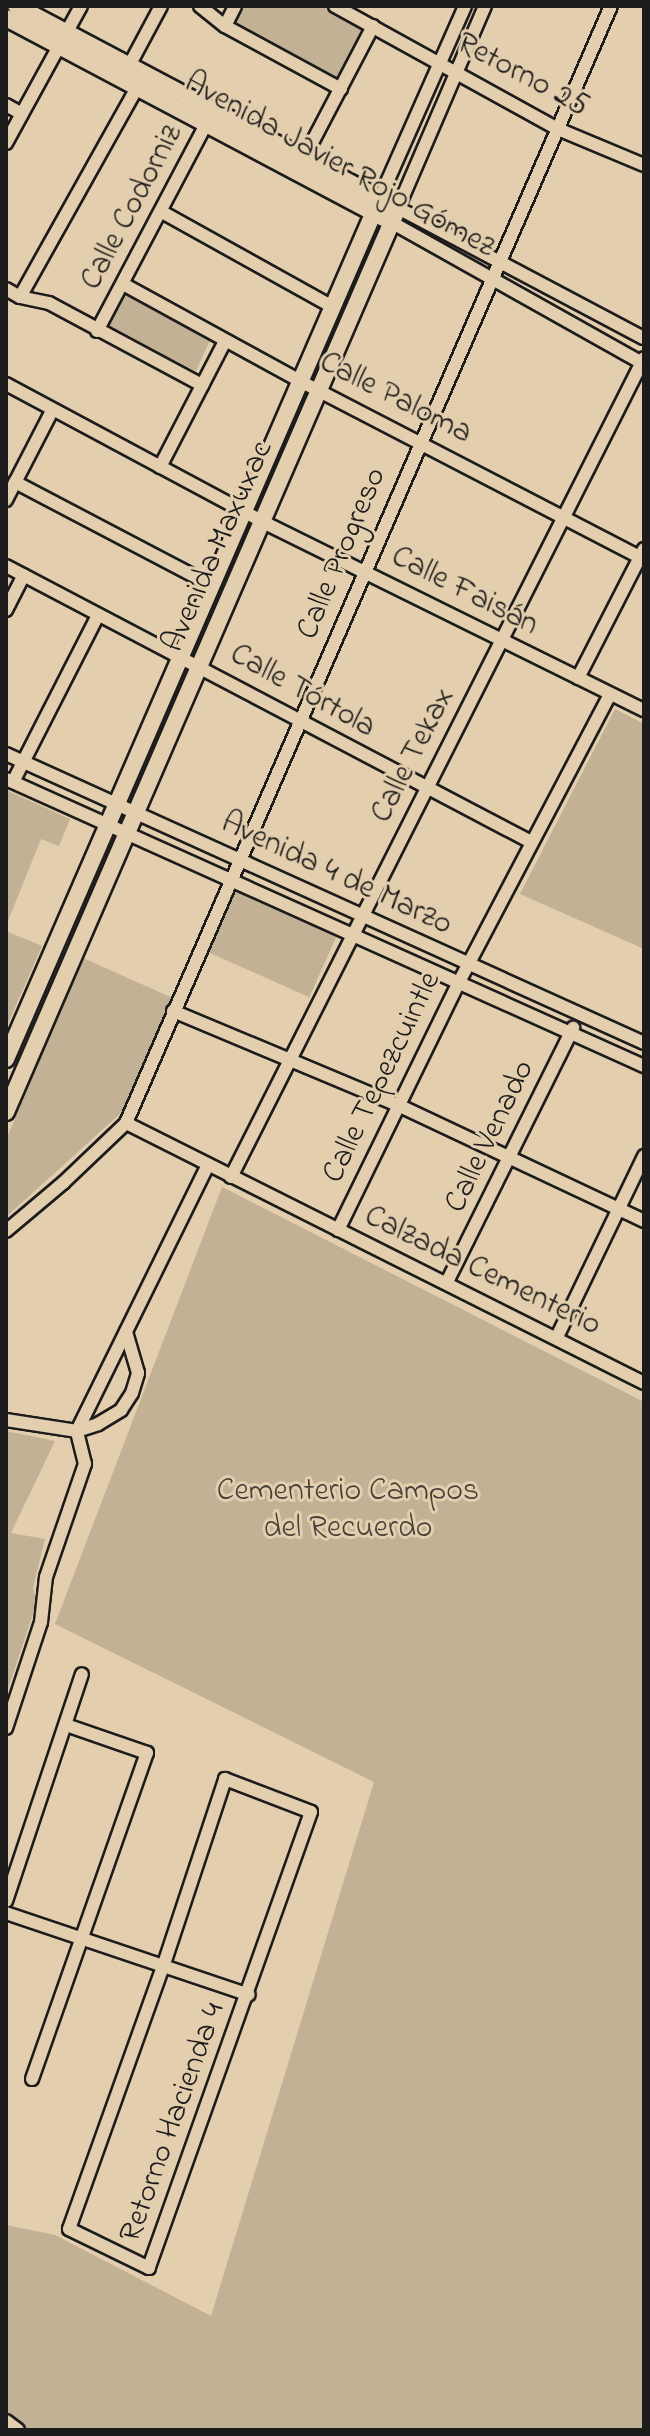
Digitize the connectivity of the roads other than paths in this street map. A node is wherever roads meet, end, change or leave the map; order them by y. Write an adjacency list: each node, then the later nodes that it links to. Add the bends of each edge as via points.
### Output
1 (16, 6): 13 (main road, Avenida Javier Rojo Gómez)
2 (81, 6): 13 (street)
3 (161, 6): 15 (street)
4 (200, 6): 11 (street)
5 (235, 6): 11 (street)
6 (335, 6): 12 (street, Retorno 25)
7 (465, 6): 14 (street, Avenida Maxuxac)
8 (485, 6): 16 (street, Avenida Maxuxac)
9 (611, 6): 22 (street, Calle Progreso)
10 (6, 18): 13 (main road, Avenida Javier Rojo Gómez)
11 (225, 26): 18 (street)
12 (373, 26): 14 (street, Retorno 25); 18 (street)
13 (62, 39): 15 (main road, Avenida Javier Rojo Gómez); 17 (main road, Avenida Javier Rojo Gómez); 20 (street)
14 (440, 63): 16 (street, Retorno 25); 24 (street, Avenida Maxuxac)
15 (129, 66): 21 (main road, Avenida Javier Rojo Gómez)
16 (456, 72): 22 (street, Retorno 25); 25 (street, Avenida Maxuxac)
17 (137, 88): 21 (main road, Avenida Javier Rojo Gómez); 37 (street)
18 (341, 89): 26 (street)
19 (6, 105): 20 (street)
20 (22, 114): 23 (street)
21 (210, 117): 26 (main road, Avenida Javier Rojo Gómez); 28 (main road, Avenida Javier Rojo Gómez); 29 (street, Calle Codorniz)
22 (558, 129): 27 (street, Retorno 25); 32 (street, Calle Progreso)
23 (6, 143)
24 (403, 146): 25 (street); 28 (street, Avenida Maxuxac)
25 (421, 153): 30 (street, Avenida Maxuxac)
26 (304, 158): 28 (main road, Avenida Javier Rojo Gómez)
27 (644, 165)
28 (377, 206): 30 (main road, Avenida Javier Rojo Gómez); 31 (main road, Avenida Maxuxac)
29 (162, 212): 35 (street, Calle Codorniz); 38 (street)
30 (395, 215): 32 (street, Avenida Javier Rojo Gómez); 33 (main road, Avenida Maxuxac); 34 (street, Avenida Javier Rojo Gómez)
31 (353, 260): 33 (main road); 38 (main road, Avenida Maxuxac)
32 (499, 263): 34 (street, Calle Progreso); 40 (street, Avenida Javier Rojo Gómez)
33 (372, 267): 46 (main road, Avenida Maxuxac)
34 (491, 281): 42 (street, Avenida Javier Rojo Gómez); 48 (street, Calle Progreso)
35 (123, 284): 39 (street, Calle Codorniz); 41 (street, Calle Paloma)
36 (6, 289): 37 (street)
37 (20, 297): 39 (street, via 49,303)
38 (333, 307): 43 (main road, Avenida Maxuxac)
39 (97, 331): 45 (street)
40 (644, 338)
41 (225, 341): 43 (street, Calle Paloma); 45 (street)
42 (643, 361): 53 (street, Calle Tekax)
43 (300, 381): 46 (street, Calle Paloma); 52 (main road, Avenida Maxuxac)
44 (6, 384): 47 (street, Calle Faisán)
45 (202, 385): 49 (street)
46 (319, 388): 48 (street, Calle Paloma); 54 (main road, Avenida Maxuxac)
47 (52, 411): 49 (street, Calle Faisán); 50 (street)
48 (420, 440): 53 (street, Calle Paloma); 57 (street, Calle Progreso)
49 (160, 467): 52 (street, Calle Faisán)
50 (15, 482): 51 (street); 59 (street)
51 (6, 500)
52 (243, 511): 54 (street, Calle Faisán); 59 (main road, Avenida Maxuxac)
53 (564, 516): 55 (street, Calle Paloma); 62 (street, Calle Tekax)
54 (261, 521): 57 (street, Calle Faisán); 64 (main road, Avenida Maxuxac)
55 (643, 555): 65 (street)
56 (6, 566): 58 (street, Calle Tórtola)
57 (364, 570): 62 (street, Calle Faisán); 68 (street, Calle Progreso)
58 (24, 575): 60 (street); 61 (street, Calle Tórtola)
59 (211, 585): 63 (main road, Avenida Maxuxac)
60 (6, 610)
61 (98, 615): 63 (street, Calle Tórtola); 70 (street)
62 (502, 641): 65 (street, Calle Faisán); 72 (street, Calle Tekax)
63 (180, 655): 64 (street, Calle Tórtola); 73 (main road, Avenida Maxuxac)
64 (198, 665): 68 (street, Calle Tórtola); 74 (main road, Avenida Maxuxac)
65 (578, 678): 66 (street, Calle Faisán)
66 (610, 694): 67 (street, Calle Faisán); 77 (street, Calle Tepezcuintle)
67 (644, 710)
68 (299, 722): 72 (street, Calle Tórtola); 78 (street, Calle Progreso)
69 (6, 754): 70 (street, Avenida 4 de Marzo)
70 (23, 762): 71 (street); 73 (street, Avenida 4 de Marzo)
71 (9, 781): 75 (street, Avenida 4 de Marzo)
72 (427, 788): 77 (street, Calle Tórtola); 80 (street, Calle Tekax)
73 (115, 802): 74 (street, Avenida 4 de Marzo); 75 (main road, Avenida Maxuxac)
74 (135, 811): 76 (main road, Avenida Maxuxac); 78 (street, Avenida 4 de Marzo)
75 (106, 823): 76 (street, Avenida 4 de Marzo); 88 (main road, Avenida Maxuxac)
76 (125, 832): 79 (street, Avenida 4 de Marzo); 92 (main road, Avenida Maxuxac)
77 (531, 842): 82 (street, Calle Tepezcuintle)
78 (239, 859): 79 (street, Calle Progreso); 80 (street, Avenida 4 de Marzo)
79 (229, 880): 81 (street, Avenida 4 de Marzo); 84 (street, Calle Progreso)
80 (362, 917): 81 (street, Calle Tekax); 82 (street, Avenida 4 de Marzo)
81 (352, 935): 83 (street, Avenida 4 de Marzo); 89 (street, Calle Tekax)
82 (469, 964): 83 (street, Calle Tepezcuintle); 85 (street, Avenida 4 de Marzo)
83 (459, 982): 86 (street, Avenida 4 de Marzo); 91 (street, Calle Tepezcuintle)
84 (173, 1011): 89 (street); 93 (street, Calle Progreso)
85 (579, 1014): 86 (street, Calle Venado); 87 (street, Avenida 4 de Marzo)
86 (571, 1032): 90 (street, Avenida 4 de Marzo); 95 (street, Calle Venado)
87 (644, 1043)
88 (6, 1059)
89 (292, 1061): 91 (street); 97 (street, Calle Tekax)
90 (644, 1066)
91 (400, 1106): 95 (street); 100 (street, Calle Tepezcuintle)
92 (6, 1112)
93 (126, 1123): 96 (street, Calzada Cementerio); 101 (street)
94 (644, 1156): 98 (street)
95 (511, 1158): 98 (street); 102 (street, Calle Venado)
96 (208, 1165): 97 (street, Calzada Cementerio); 103 (street)
97 (231, 1177): 100 (street, Calzada Cementerio)
98 (620, 1210): 99 (street); 104 (street)
99 (644, 1221)
100 (338, 1230): 102 (street, Calzada Cementerio)
101 (6, 1231)
102 (447, 1282): 104 (street, Calzada Cementerio)
103 (126, 1332): 107 (street); 107 (street, via 138,1373 132,1393 121,1410)
104 (557, 1337): 105 (street, Calzada Cementerio)
105 (644, 1383)
106 (6, 1420): 107 (street)
107 (77, 1431): 110 (street, via 85,1464 46,1577 41,1622)
108 (82, 1674): 109 (street)
109 (66, 1725): 111 (street); 113 (street, via 147,1753)
110 (6, 1728)
111 (6, 1901)
112 (6, 1913): 113 (street)
113 (84, 1941): 114 (street); 116 (street)
114 (163, 1967): 115 (street); 115 (street, Retorno Hacienda 4, via 225,1779 311,1812); 115 (street, Retorno Hacienda 4, via 69,2229 149,2268)
115 (249, 1995)
116 (32, 2079)

